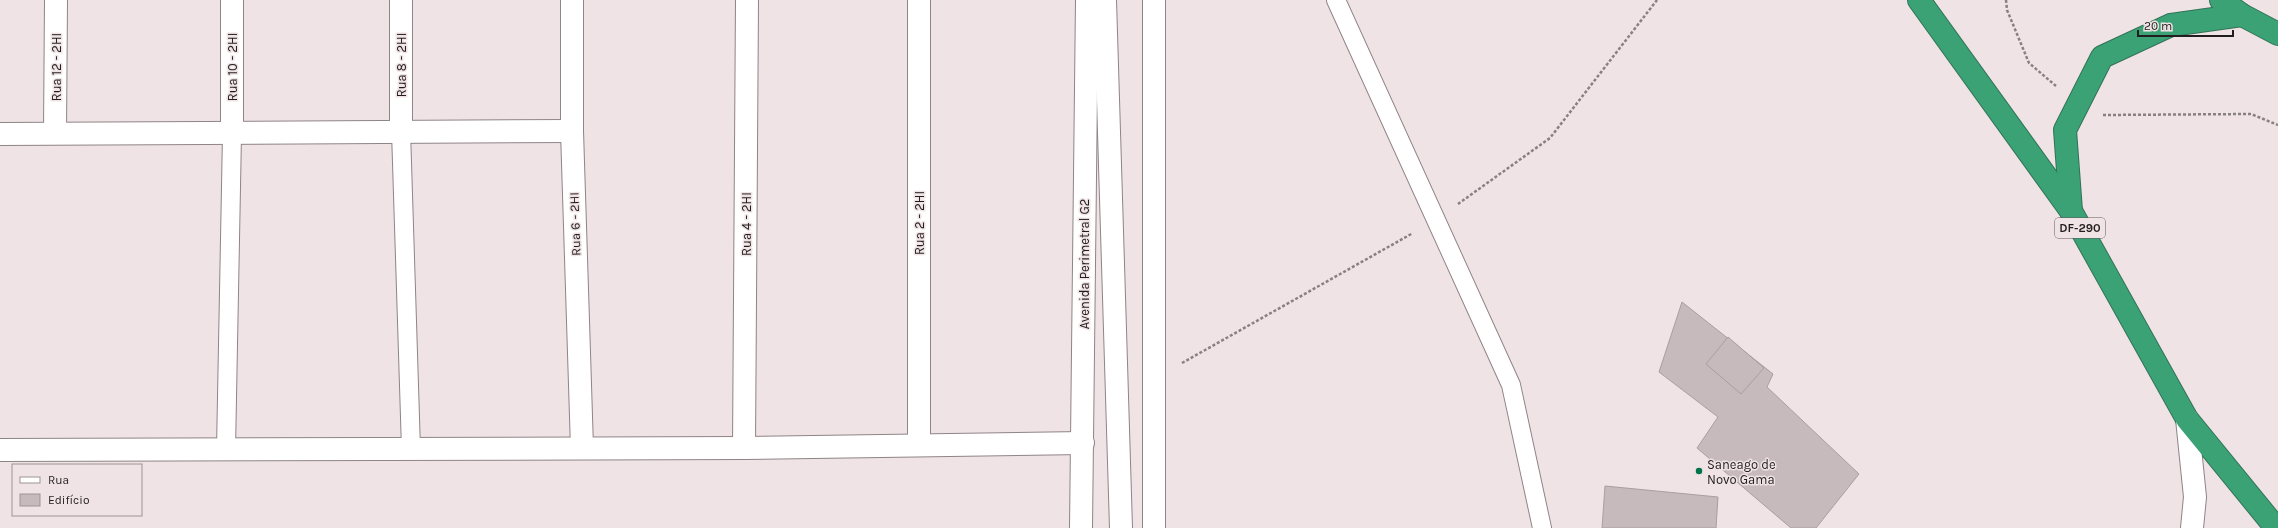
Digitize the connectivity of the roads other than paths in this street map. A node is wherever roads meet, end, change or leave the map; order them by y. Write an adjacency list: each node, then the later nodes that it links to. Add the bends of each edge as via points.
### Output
1 (56, 0): 17 (street, Rua 12 - 2HI)
2 (232, 0): 19 (street, Rua 10 - 2HI)
3 (401, 0): 15 (street, Rua 8 - 2HI)
4 (572, 0): 16 (street, Rua 6 - 2HI)
5 (747, 0): 25 (street, Rua 4 - 2HI)
6 (919, 0): 23 (street, Rua 2 - 2HI)
7 (1086, 0): 22 (street, Avenida Perimetral G2)
8 (1105, 0): 30 (street)
9 (1154, 0): 31 (street)
10 (1336, 0): 32 (lane, via 1511,386)
11 (1919, 0): 20 (highway, DF-290)
12 (2221, 0): 13 (highway)
13 (2242, 15): 14 (highway); 20 (highway, via 2171,24 2102,57 2065,130)
14 (2278, 34)
15 (401, 131): 16 (street); 19 (street); 26 (lane)
16 (572, 131): 24 (street, Rua 6 - 2HI)
17 (55, 133): 18 (street); 19 (street)
18 (0, 134)
19 (232, 134): 28 (lane)
20 (2070, 211): 21 (highway, DF-290)
21 (2187, 419): 33 (street, via 2195,497); 34 (highway, DF-290)
22 (1083, 443): 23 (street); 29 (street, Avenida Perimetral G2)
23 (919, 445): 25 (street)
24 (582, 448): 25 (street); 26 (street)
25 (744, 448)
26 (411, 449): 28 (street)
27 (0, 450): 28 (street)
28 (226, 450)
29 (1081, 528)
30 (1121, 528)
31 (1154, 528)
32 (1542, 528)
33 (2192, 528)
34 (2276, 528)

